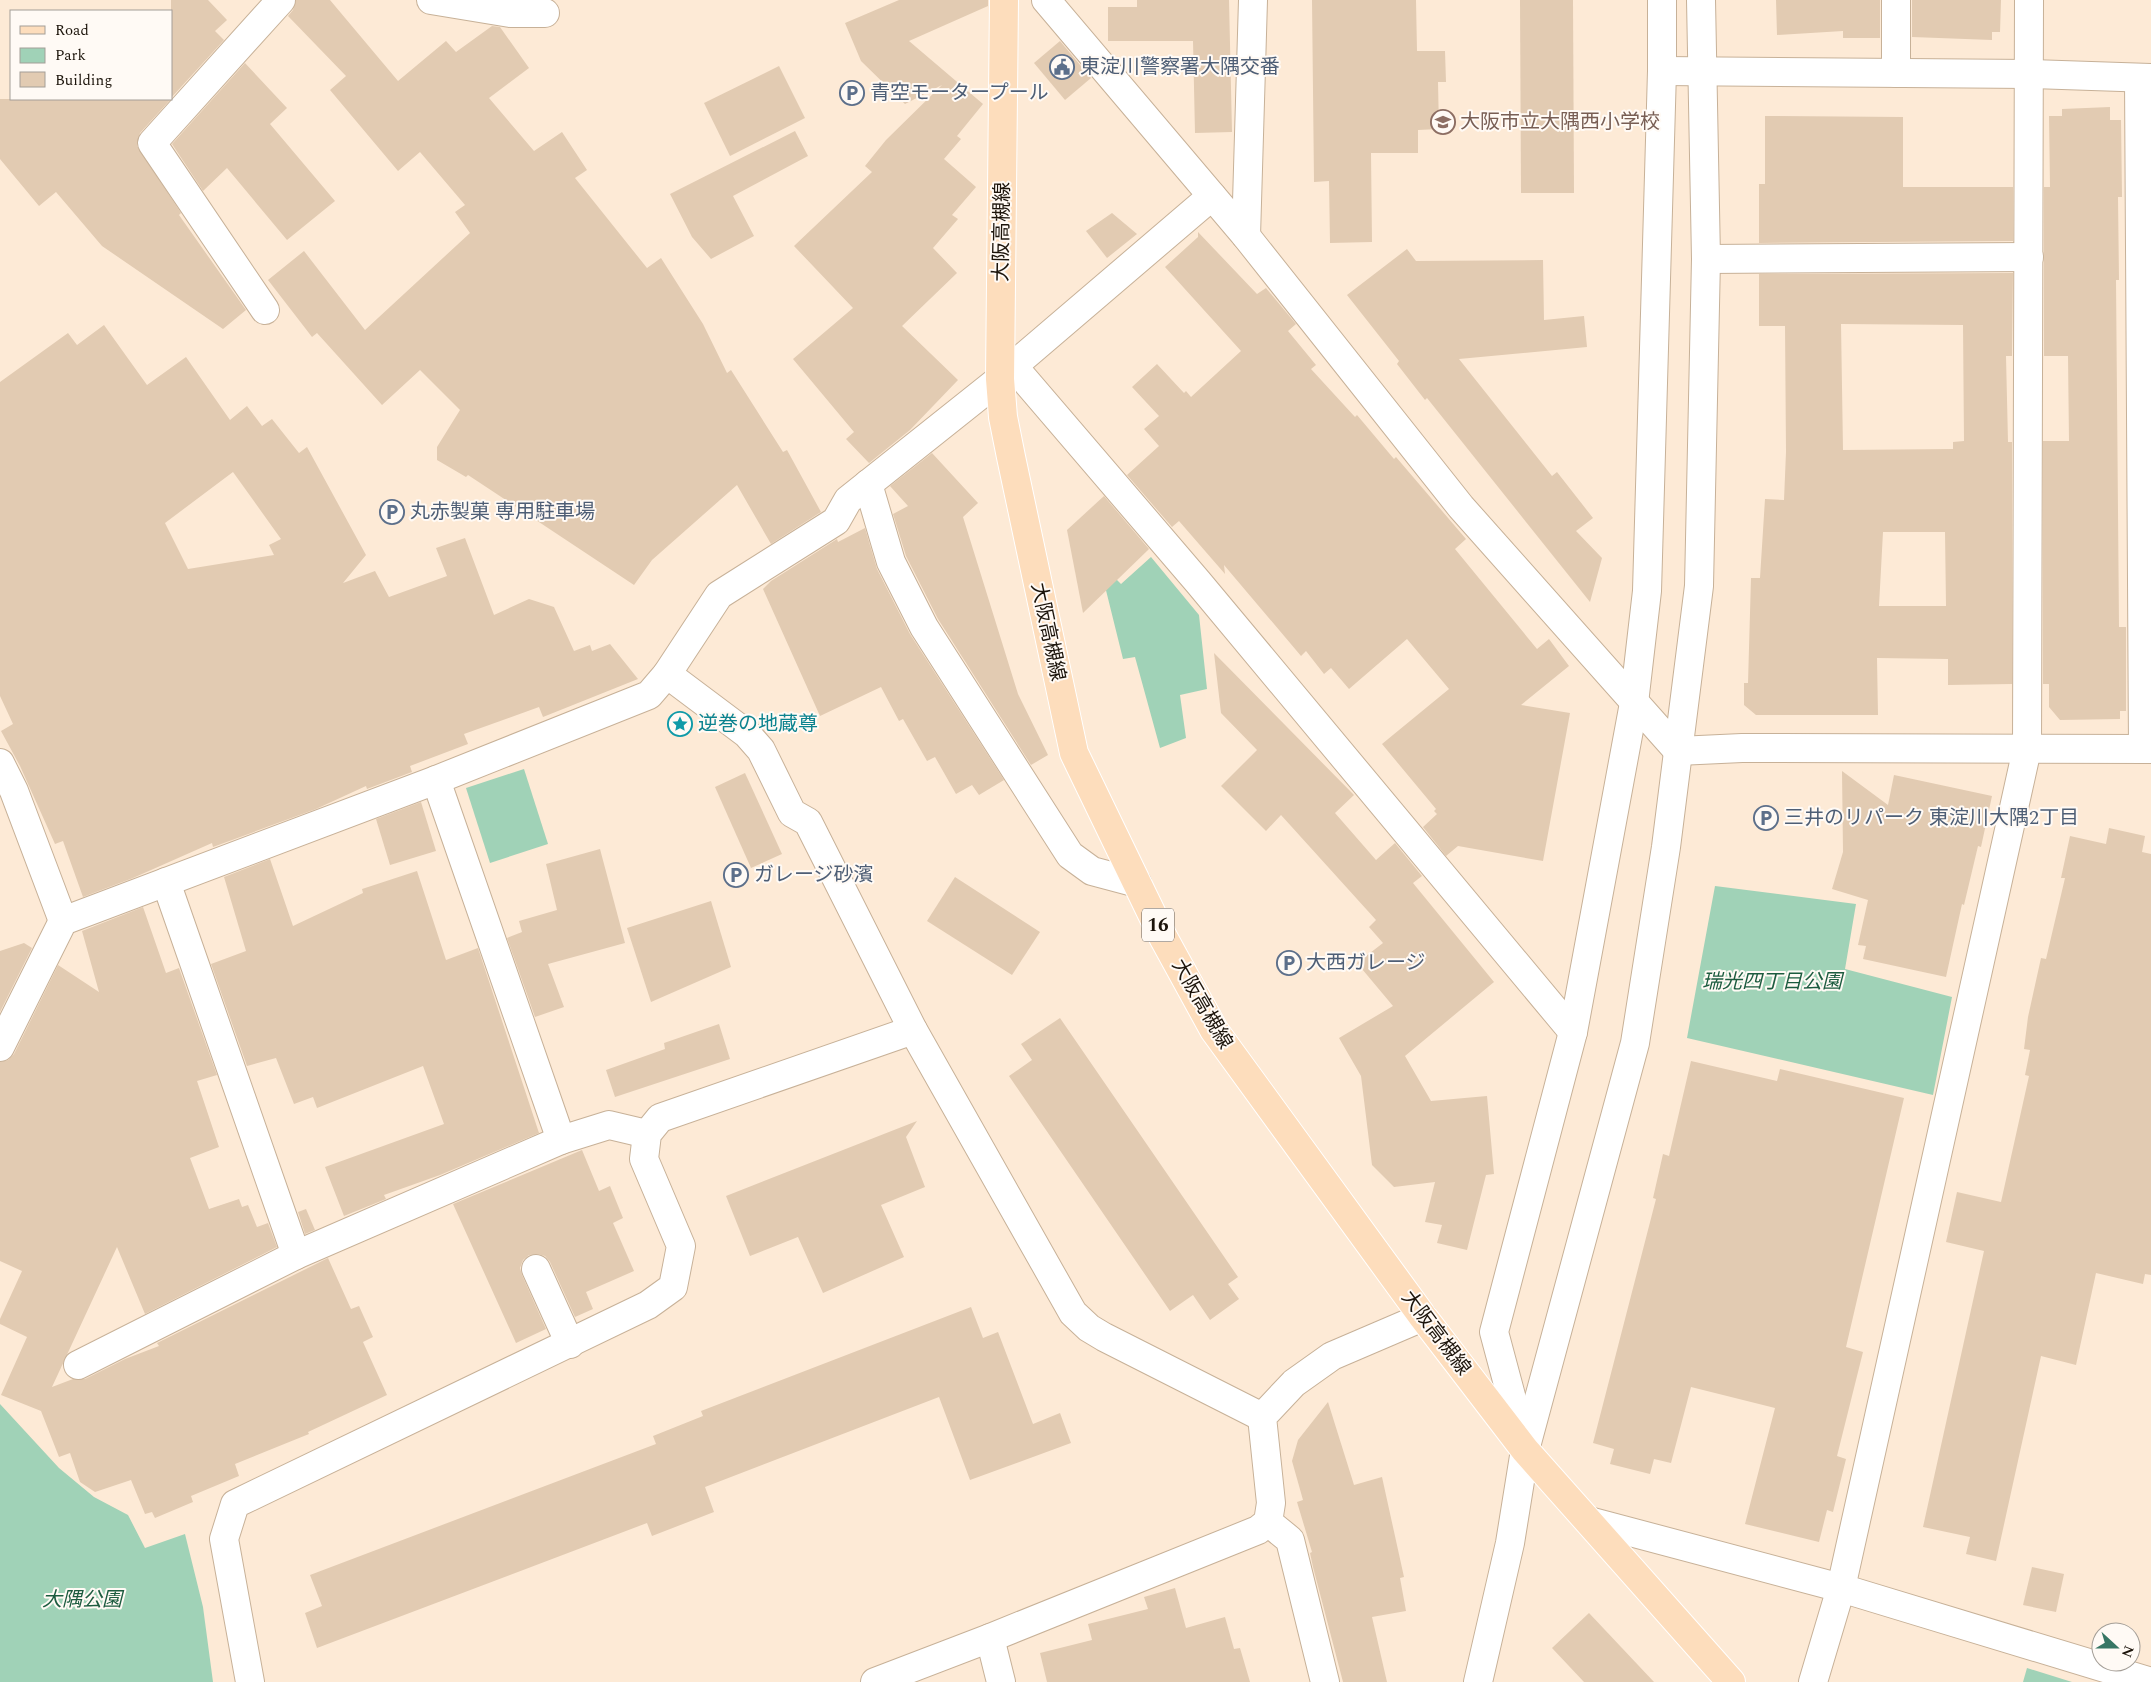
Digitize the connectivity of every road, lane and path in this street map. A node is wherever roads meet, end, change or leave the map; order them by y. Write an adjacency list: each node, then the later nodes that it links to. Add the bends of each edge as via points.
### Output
1 (281, 0): 20 (street, via 152,142)
2 (431, 0): 10 (street, via 510,13)
3 (1004, 0): 21 (main road, 大阪高槻線 / 16)
4 (1046, 0): 16 (street)
5 (1253, 0): 17 (street)
6 (1662, 0): 11 (street)
7 (1702, 0): 12 (street)
8 (1896, 0): 13 (street)
9 (2029, 0): 14 (street)
10 (545, 13)
11 (1662, 71): 12 (street); 24 (street, via 1647,591)
12 (1702, 71): 13 (street); 19 (street)
13 (1896, 73): 14 (street)
14 (2030, 74): 15 (street); 18 (street)
15 (2145, 78): 26 (street)
16 (1212, 196): 17 (street); 21 (street)
17 (1246, 236): 24 (street, via 1461,507)
18 (2029, 257): 19 (street); 25 (street)
19 (1706, 259): 27 (street, via 1699,586)
20 (265, 310)
21 (1005, 366): 22 (street); 31 (main road, 大阪高槻線 / 16, via 1004,417 1011,457 1074,753); 34 (street, via 1198,582)
22 (868, 484): 23 (street, via 848,500 836,521 719,595); 31 (street, via 891,562 924,627 1070,856 1092,871)
23 (667, 674): 29 (street, via 649,696); 33 (street, via 730,720 761,750 792,813 808,822)
24 (1634, 703): 27 (street); 34 (street)
25 (2027, 749): 26 (street); 27 (street, via 1742,748); 47 (street)
26 (2147, 749)
27 (1678, 751): 44 (street, via 1634,1044)
28 (0, 763): 32 (street, via 14,791)
29 (436, 780): 30 (street); 37 (street)
30 (166, 882): 32 (street); 38 (street)
31 (1137, 883): 40 (main road, 大阪高槻線 / 16, via 1214,1030)
32 (63, 921): 35 (street)
33 (913, 1030): 36 (street, via 660,1118); 43 (street, via 1073,1313 1104,1337)
34 (1574, 1032): 44 (street, via 1494,1332)
35 (0, 1047)
36 (648, 1134): 37 (street, via 609,1125); 41 (street, via 644,1159 681,1246 672,1287 648,1305)
37 (561, 1140): 38 (street)
38 (296, 1255): 42 (street)
39 (536, 1269): 41 (street)
40 (1423, 1318): 43 (street, via 1332,1356 1294,1383); 44 (main road, 大阪高槻線 / 16)
41 (570, 1344): 49 (street, via 235,1504 224,1538)
42 (78, 1365)
43 (1262, 1417): 46 (street, via 1271,1503)
44 (1526, 1450): 45 (main road, 大阪高槻線 / 16); 53 (street, via 1510,1543)
45 (1589, 1521): 47 (street); 54 (main road, 大阪高槻線 / 16)
46 (1268, 1522): 48 (street, via 1258,1530); 52 (street, via 1290,1540)
47 (1842, 1588): 55 (street); 56 (street)
48 (990, 1638): 50 (street); 51 (street)
49 (250, 1682)
50 (875, 1682)
51 (1001, 1682)
52 (1325, 1682)
53 (1478, 1682)
54 (1731, 1682)
55 (1813, 1682)
56 (2151, 1682)

